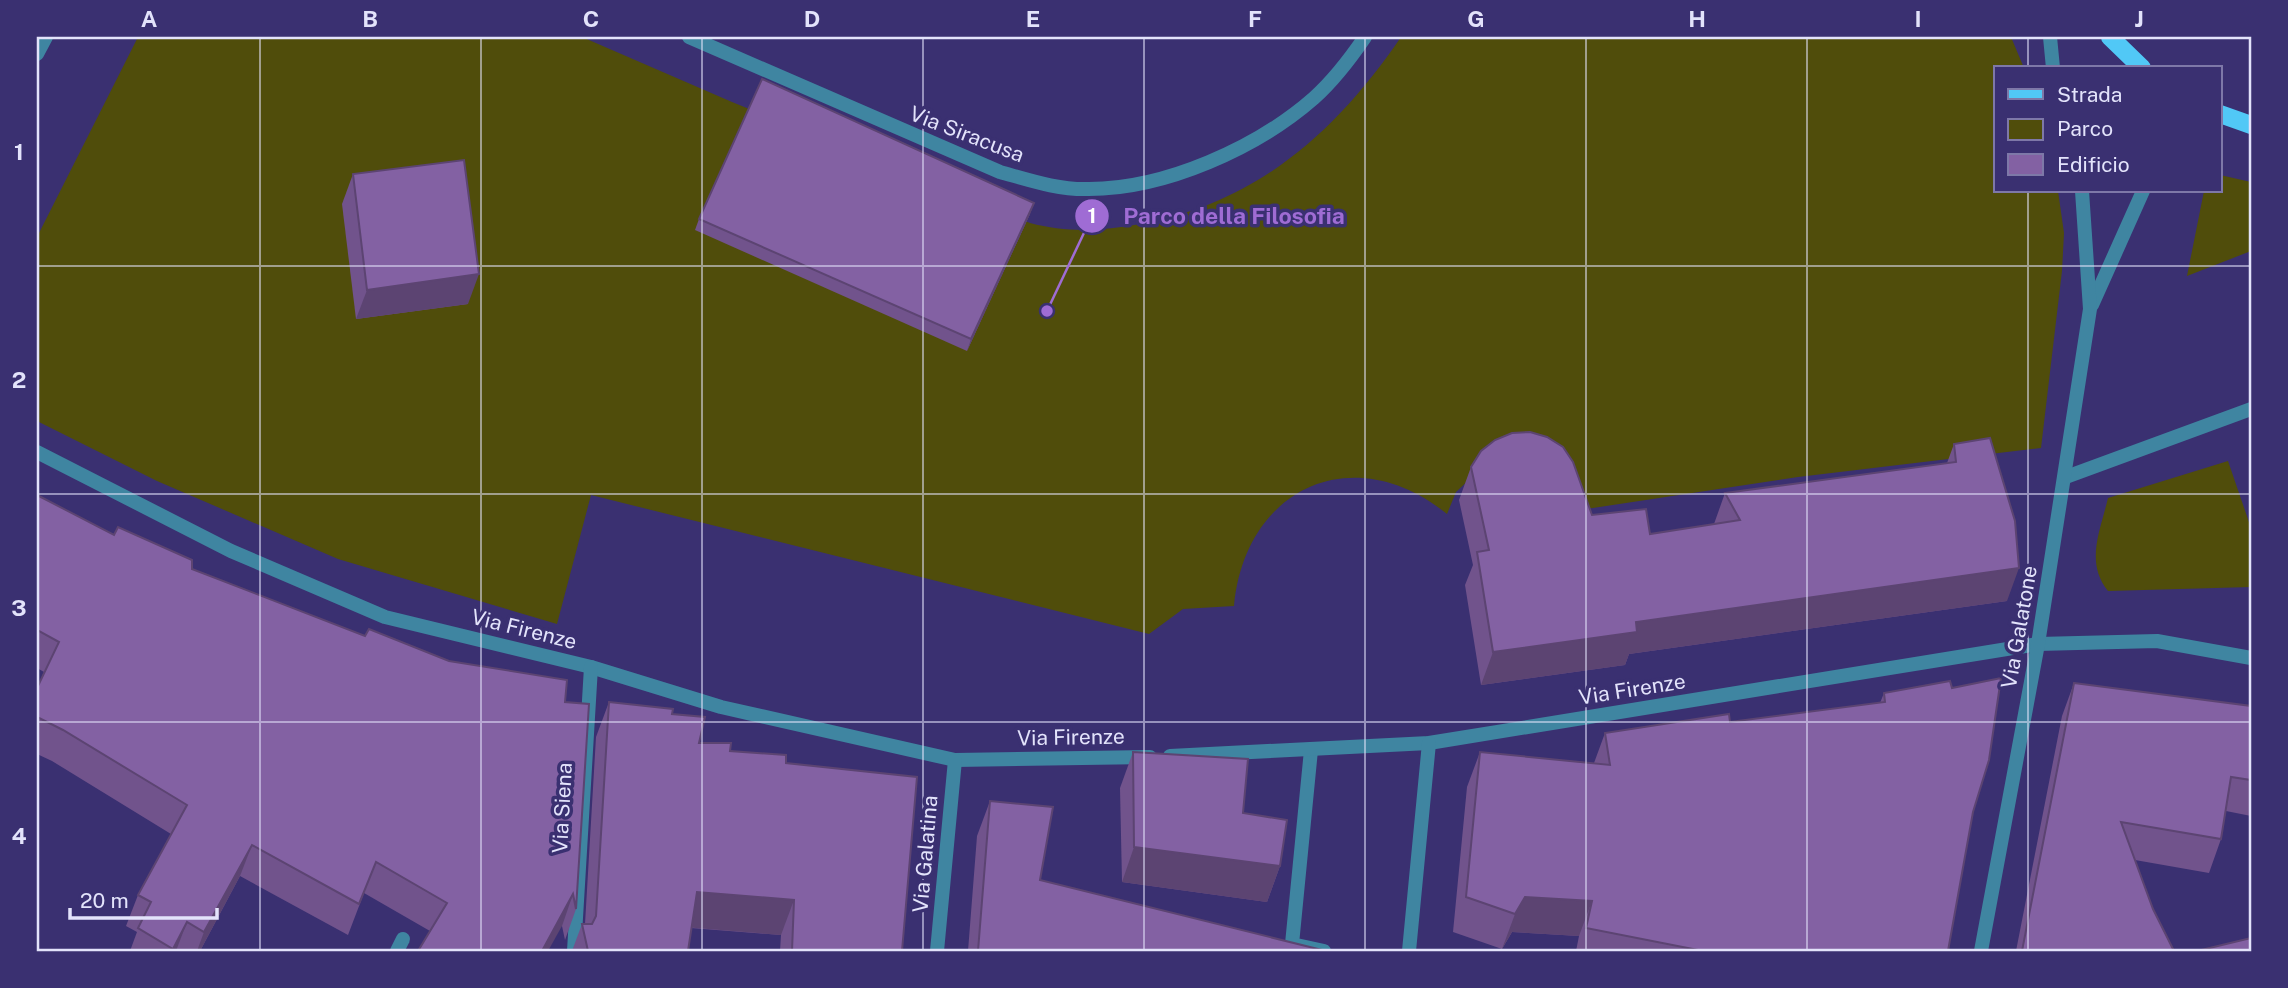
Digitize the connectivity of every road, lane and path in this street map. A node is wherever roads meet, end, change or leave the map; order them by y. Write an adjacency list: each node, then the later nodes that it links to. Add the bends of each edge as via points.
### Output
1 (46, 37): 6 (street)
2 (689, 37): 3 (street, Via Siracusa, via 1000,172 1052,186 1089,189 1154,183 1239,149 1313,99)
3 (1365, 37)
4 (2050, 37): 8 (street)
5 (2110, 37): 7 (main road)
6 (37, 54)
7 (2138, 65)
8 (2053, 66)
9 (2222, 115): 10 (main road)
10 (2251, 125)
11 (2082, 192): 13 (street, Via Galatone)
12 (2143, 192): 13 (street, Via Galatone)
13 (2090, 309): 16 (street, Via Galatone)
14 (2251, 409): 16 (street)
15 (37, 452): 21 (street, Via Firenze, via 231,551 385,617)
16 (2066, 477): 17 (street, Via Galatone)
17 (2038, 644): 19 (street, Via Firenze, via 2157,641); 22 (street, Via Firenze); 29 (street, Via Galatone)
18 (2251, 650): 19 (street, Via Firenze)
19 (2236, 655): 20 (street, Via Firenze)
20 (2251, 658)
21 (591, 667): 24 (street, Via Firenze, via 721,707); 25 (street, Via Siena)
22 (1429, 743): 23 (street, Via Firenze); 28 (street)
23 (1311, 750): 24 (street, Via Firenze); 27 (street, via 1292,944)
24 (955, 760): 26 (street, Via Galatina)
25 (574, 951)
26 (937, 951)
27 (1324, 951)
28 (1409, 951)
29 (1981, 951)

